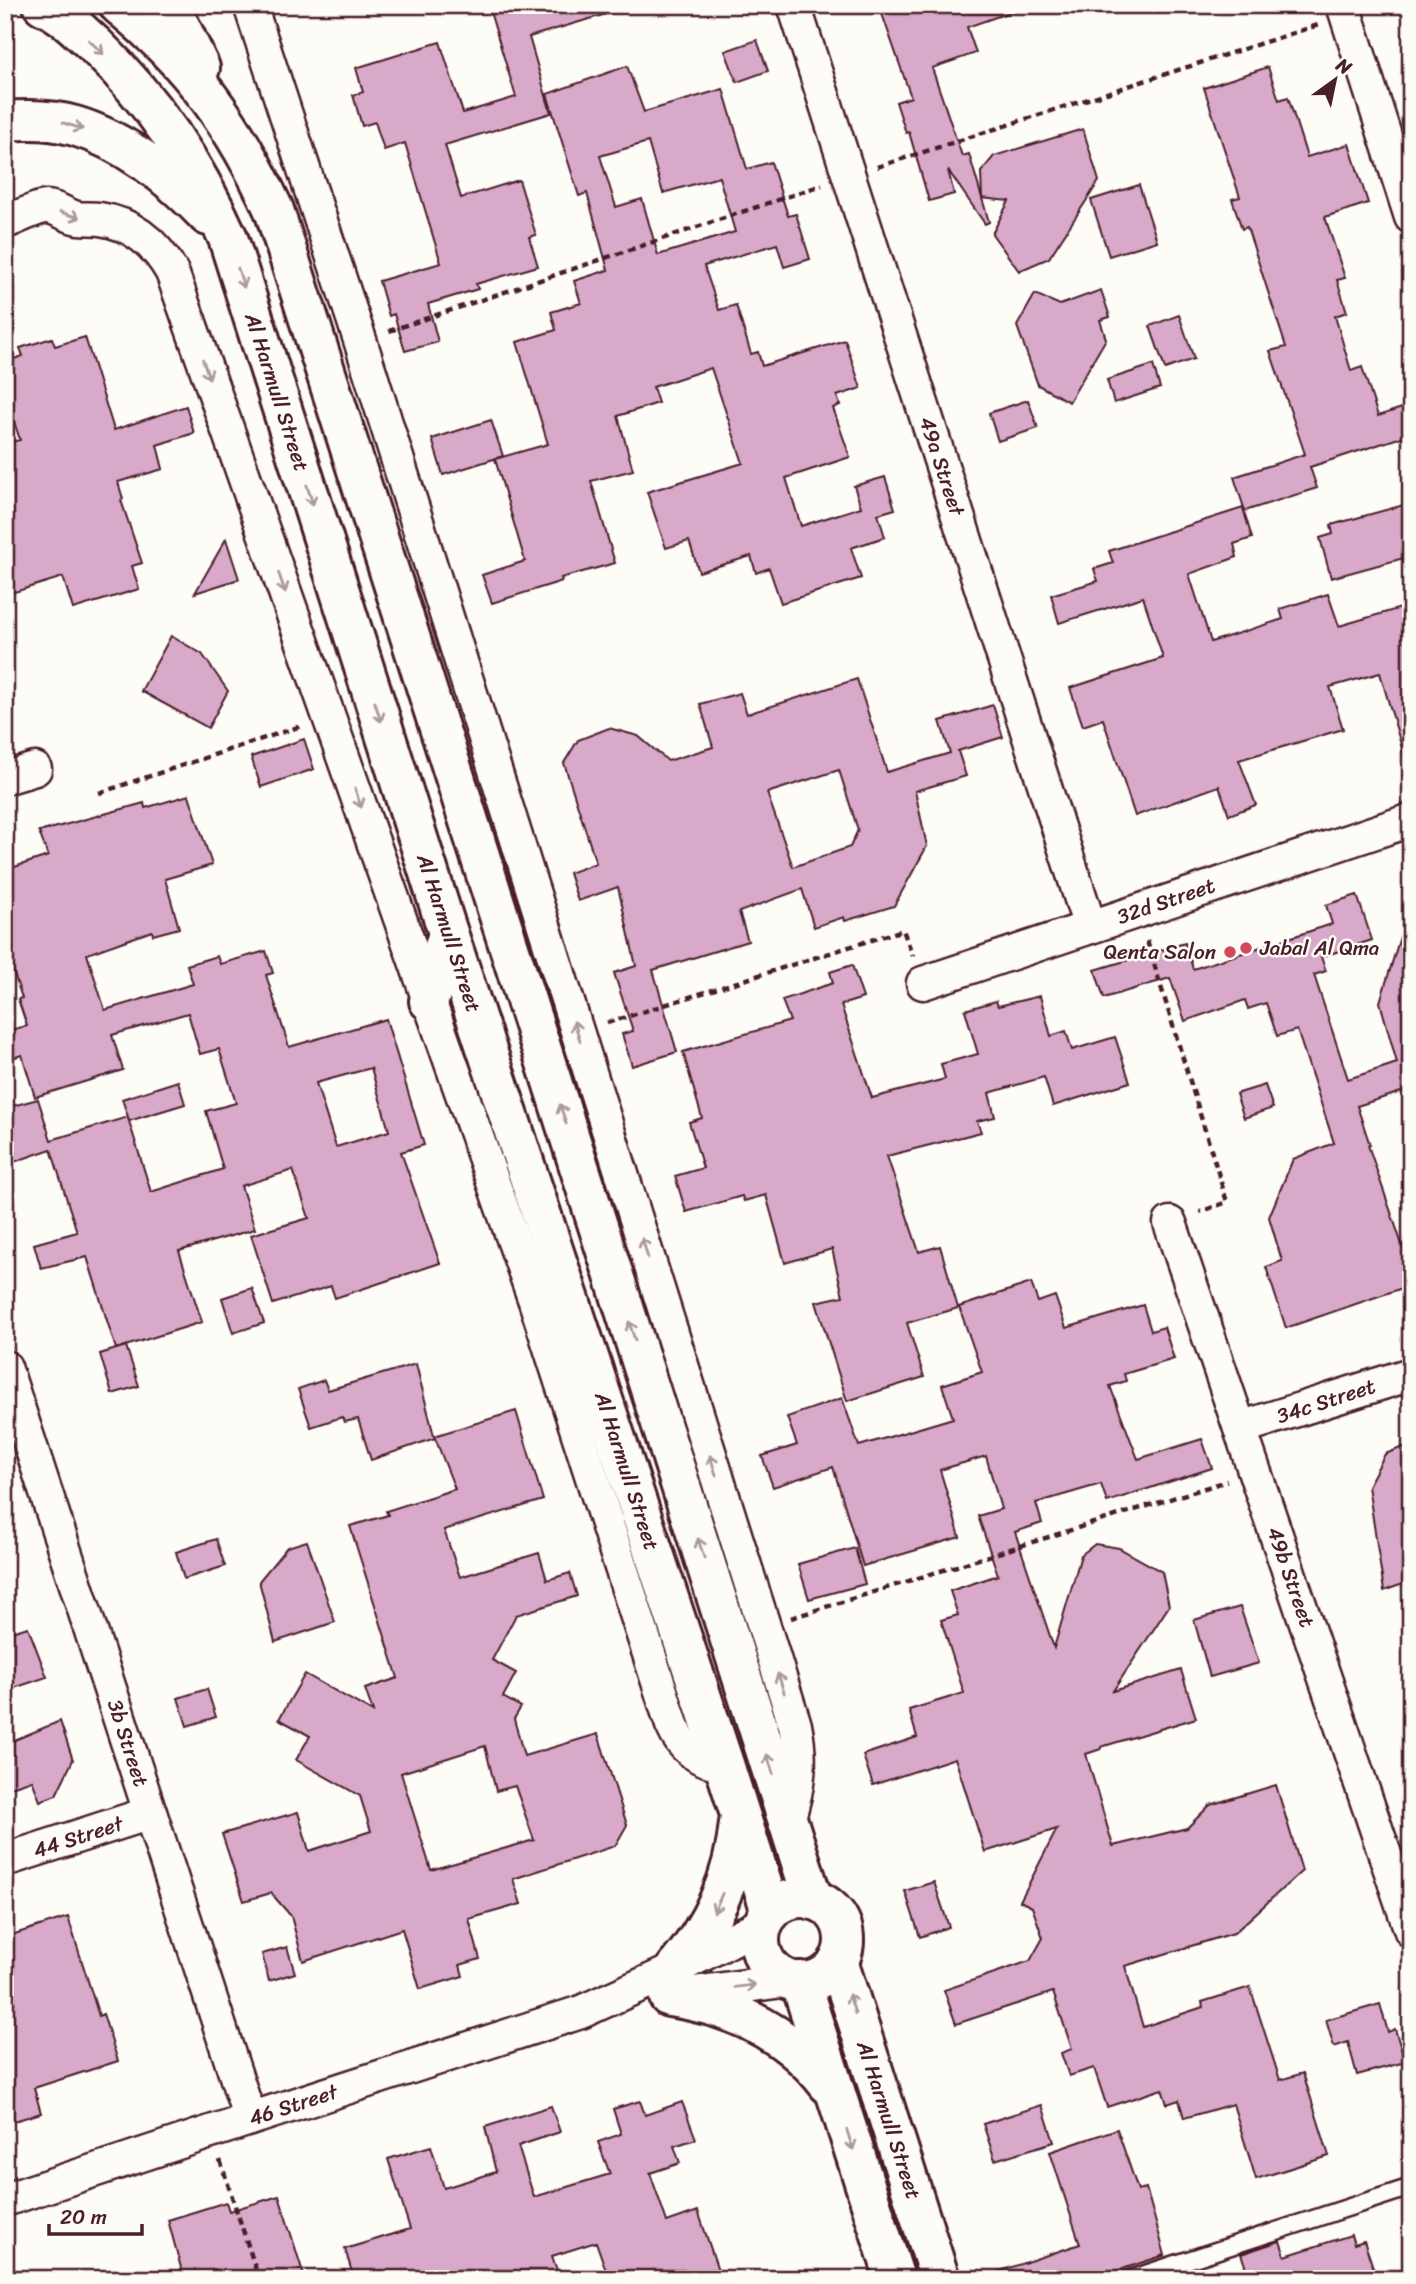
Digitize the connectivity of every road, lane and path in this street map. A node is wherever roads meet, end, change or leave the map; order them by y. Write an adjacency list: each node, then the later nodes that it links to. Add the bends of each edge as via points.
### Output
1 (43, 5): 11 (street, Al Harmull Street, one-way to 11, via 60,12 106,56 164,122 189,159)
2 (119, 5): 7 (street, via 163,44)
3 (170, 5): 7 (street)
4 (250, 5): 22 (street, one-way to 4)
5 (794, 5): 18 (street, 49a Street)
6 (1343, 5): 9 (street)
7 (224, 117): 32 (street, one-way to 7, via 291,260 252,162)
8 (5, 121): 11 (street, one-way to 11, via 76,126 114,144 186,192)
9 (1411, 217)
10 (5, 222): 12 (street, one-way to 12, via 47,207 77,218 116,221 134,229 163,256)
11 (228, 238): 19 (street, Al Harmull Street, one-way to 19)
12 (330, 717): 15 (path); 21 (street, one-way to 21)
13 (35, 769): 14 (street)
14 (5, 778)
15 (99, 793)
16 (1411, 820): 17 (street, 32d Street)
17 (1138, 910): 18 (street, 32d Street); 23 (path, via 1227,1202)
18 (1090, 927): 20 (street, 32d Street)
19 (448, 933): 21 (street); 29 (street, Al Harmull Street)
20 (923, 983): 22 (path, via 903,930)
21 (429, 1001): 29 (street, via 535,1301 676,1736 692,1754)
22 (578, 1032): 28 (street, one-way to 22)
23 (1170, 1223): 26 (street, 49b Street)
24 (5, 1367): 30 (street, 3b Street)
25 (1411, 1374): 26 (street, 34c Street)
26 (1240, 1428): 27 (street, 49b Street)
27 (1255, 1472): 28 (path); 36 (street, 49b Street)
28 (764, 1626): 32 (street, one-way to 28, via 798,1783 799,1744)
29 (724, 1764): 31 (street, Al Harmull Street)
30 (150, 1813): 33 (street, 44 Street); 41 (street, 3b Street)
31 (740, 1814): 35 (street, Al Harmull Street); 39 (street, one-way to 39, via 731,1871 721,1898)
32 (788, 1820): 34 (street)
33 (5, 1860)
34 (813, 1899): 35 (street, via 790,1900); 37 (street, via 832,1911 843,1930)
35 (767, 1918): 38 (street, via 760,1942 766,1962); 39 (street, 46 Street)
36 (1411, 1931)
37 (838, 1961): 38 (street, via 818,1979); 47 (street, Al Harmull Street, one-way to 37)
38 (795, 1981): 39 (street, 46 Street, one-way to 38); 40 (street, Al Harmull Street)
39 (672, 1983): 40 (street, via 751,2020 798,2051); 41 (street, 46 Street)
40 (836, 2095): 46 (street, Al Harmull Street, one-way to 46)
41 (250, 2119): 42 (street, 46 Street)
42 (211, 2133): 44 (street, 46 Street); 45 (path)
43 (1411, 2187): 48 (lane)
44 (5, 2200)
45 (259, 2279)
46 (895, 2279)
47 (940, 2279)
48 (1130, 2279)

